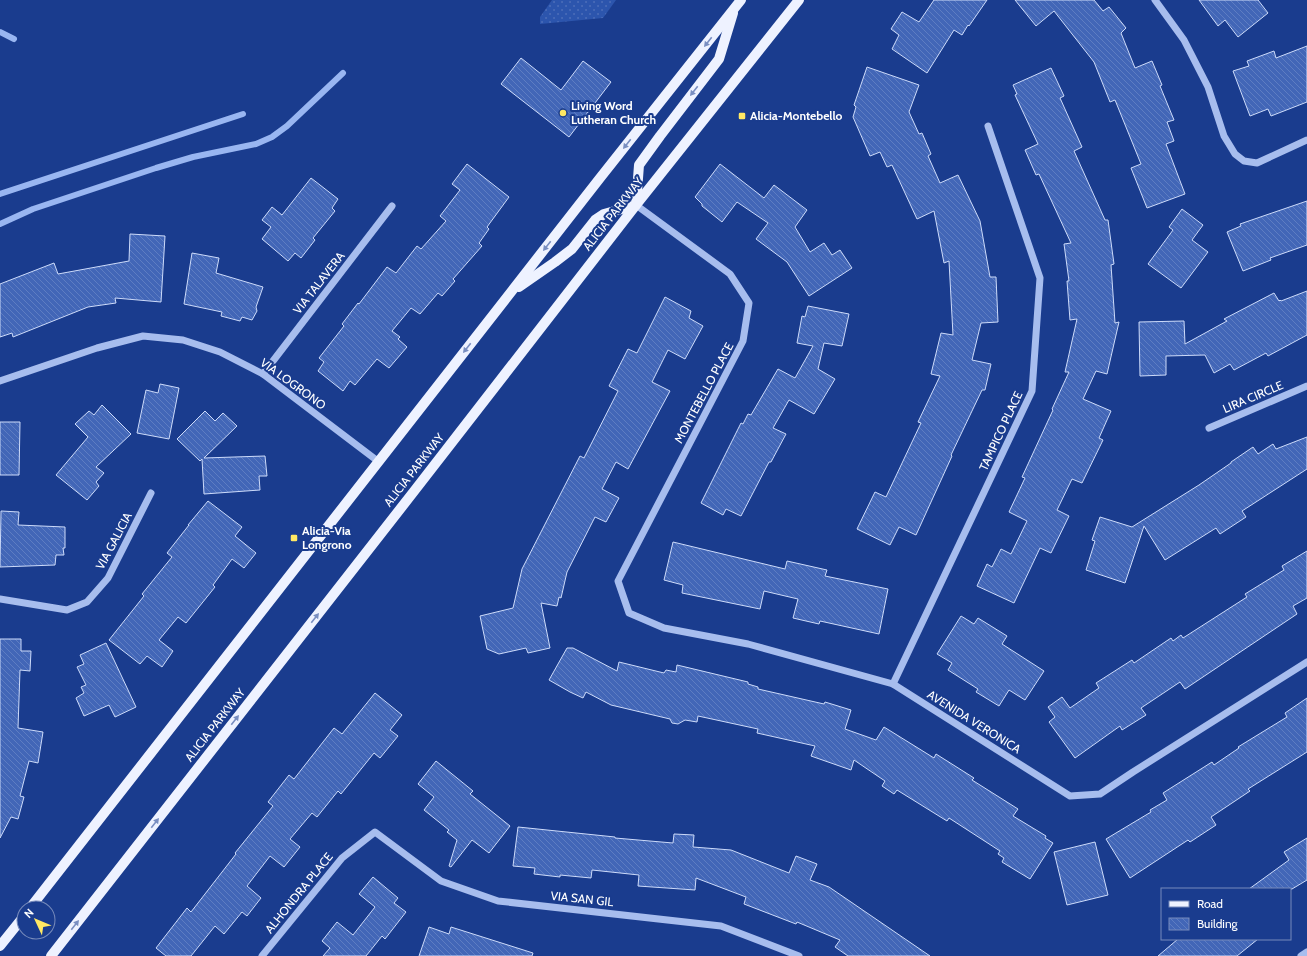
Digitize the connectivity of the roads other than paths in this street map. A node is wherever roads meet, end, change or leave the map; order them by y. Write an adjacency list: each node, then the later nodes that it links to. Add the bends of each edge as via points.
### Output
1 (799, 0): 6 (main road, ALICIA PARKWAY)
2 (1155, 0): 5 (street, via 1184,40 1208,87 1224,136 1235,154 1244,161 1257,162)
3 (738, 4): 6 (main road, one-way to 6, via 719,59 639,165); 8 (main road, one-way to 8)
4 (988, 126): 18 (street, TAMPICO PLACE, via 1040,278 1032,391)
5 (1307, 140)
6 (636, 205): 8 (main road, via 604,214 595,220 572,249); 15 (street, MONTEBELLO PLACE, via 730,274 749,303 743,341); 24 (main road, ALICIA PARKWAY, one-way to 6)
7 (392, 206): 9 (street, VIA TALAVERA)
8 (511, 292): 13 (main road, one-way to 13)
9 (262, 374): 10 (street, VIA LOGRONO, via 220,352 183,340 143,336 97,348); 13 (street, VIA LOGRONO)
10 (0, 381)
11 (1307, 386): 12 (street, LIRA CIRCLE)
12 (1208, 428)
13 (379, 462): 20 (main road)
14 (152, 493): 16 (street, VIA GALICIA, via 108,578 86,602 67,610)
15 (618, 581): 18 (street, AVENIDA VERONICA, via 629,613 664,628 748,644)
16 (0, 599)
17 (1307, 662): 18 (street, AVENIDA VERONICA, via 1100,794 1070,796)
18 (893, 684)
19 (375, 832): 25 (street, ALHONDRA PLACE, via 342,858); 26 (street, VIA SAN GIL, via 441,881 498,901 722,926)
20 (36, 900)
21 (16, 926): 22 (main road)
22 (0, 946)
23 (1307, 952): 27 (street)
24 (51, 956)
25 (262, 956)
26 (799, 956)
27 (1301, 956)

